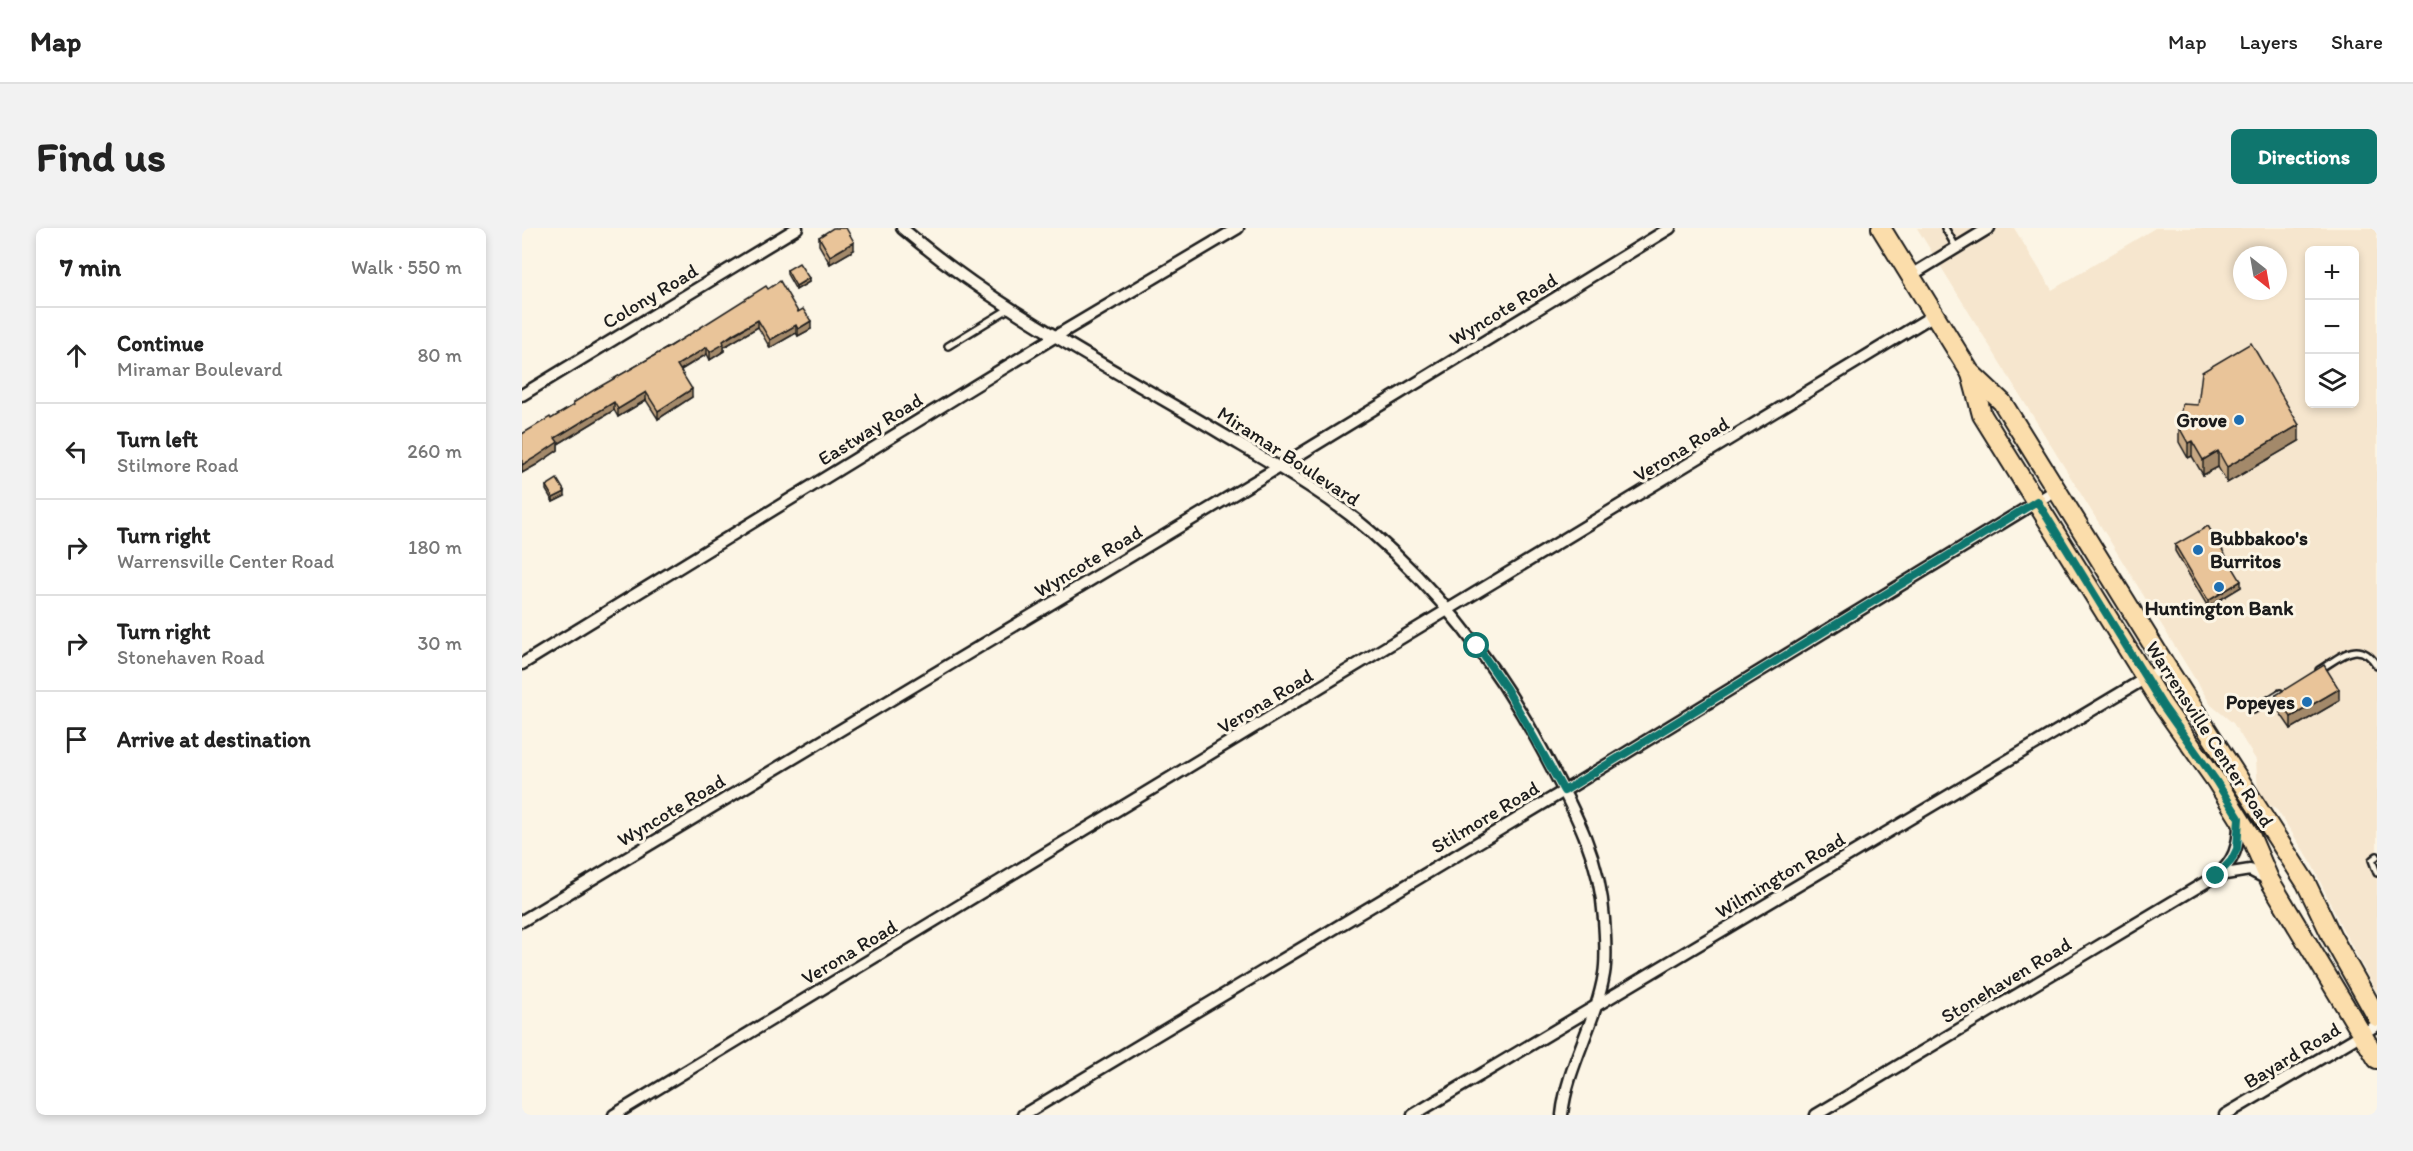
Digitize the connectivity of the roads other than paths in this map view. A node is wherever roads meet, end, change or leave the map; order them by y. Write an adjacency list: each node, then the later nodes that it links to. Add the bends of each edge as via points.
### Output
1 (797, 228): 15 (street, Colony Road)
2 (903, 228): 10 (street, Miramar Boulevard)
3 (1238, 228): 12 (street, Eastway Road)
4 (1670, 228): 16 (street, Wyncote Road)
5 (1881, 228): 9 (main road, Warrensville Center Road)
6 (1945, 228): 8 (lane)
7 (1989, 228): 8 (street)
8 (1957, 247): 9 (street)
9 (1910, 276): 11 (main road, Warrensville Center Road)
10 (1010, 308): 12 (street, Miramar Boulevard); 13 (lane)
11 (1935, 315): 14 (main road, Warrensville Center Road); 19 (street, Verona Road)
12 (1056, 336): 16 (street, Miramar Boulevard); 20 (street, Eastway Road)
13 (948, 346)
14 (1967, 367): 17 (main road, Warrensville Center Road, via 2002,402); 18 (main road, Warrensville Center Road, via 1982,415)
15 (522, 394)
16 (1280, 467): 19 (street, Miramar Boulevard, via 1370,531); 33 (street, Wyncote Road)
17 (2056, 490): 18 (street, Stilmore Road); 21 (main road, Warrensville Center Road)
18 (2037, 501): 24 (main road, Warrensville Center Road); 27 (street, Stilmore Road)
19 (1448, 611): 27 (street, Miramar Boulevard, via 1506,688); 38 (street, Verona Road)
20 (522, 664)
21 (2166, 666): 24 (street, Wilmington Road); 35 (main road, Warrensville Center Road, via 2306,883)
22 (2377, 666): 23 (lane, via 2367,652 2359,650)
23 (2316, 672)
24 (2146, 678): 28 (main road, Warrensville Center Road); 34 (street, Wilmington Road)
25 (2286, 690): 26 (lane)
26 (2253, 710)
27 (1564, 791): 34 (street, Miramar Boulevard, via 1594,856 1600,884 1605,973); 39 (street, Stilmore Road)
28 (2239, 818): 31 (street, Stonehaven Road, via 2237,849); 32 (main road, Warrensville Center Road)
29 (2377, 856): 30 (lane, via 2373,861)
30 (2377, 873)
31 (2216, 876): 32 (street, Stonehaven Road, via 2250,870); 42 (street, Stonehaven Road)
32 (2270, 881): 36 (main road, Warrensville Center Road)
33 (522, 921)
34 (1596, 1005): 40 (street, Wilmington Road); 41 (street, Miramar Boulevard, via 1564,1095)
35 (2377, 1017)
36 (2370, 1030): 37 (main road, Warrensville Center Road); 43 (street, Bayard Road)
37 (2377, 1059)
38 (614, 1115)
39 (1023, 1115)
40 (1413, 1115)
41 (1562, 1115)
42 (1816, 1115)
43 (2225, 1115)

